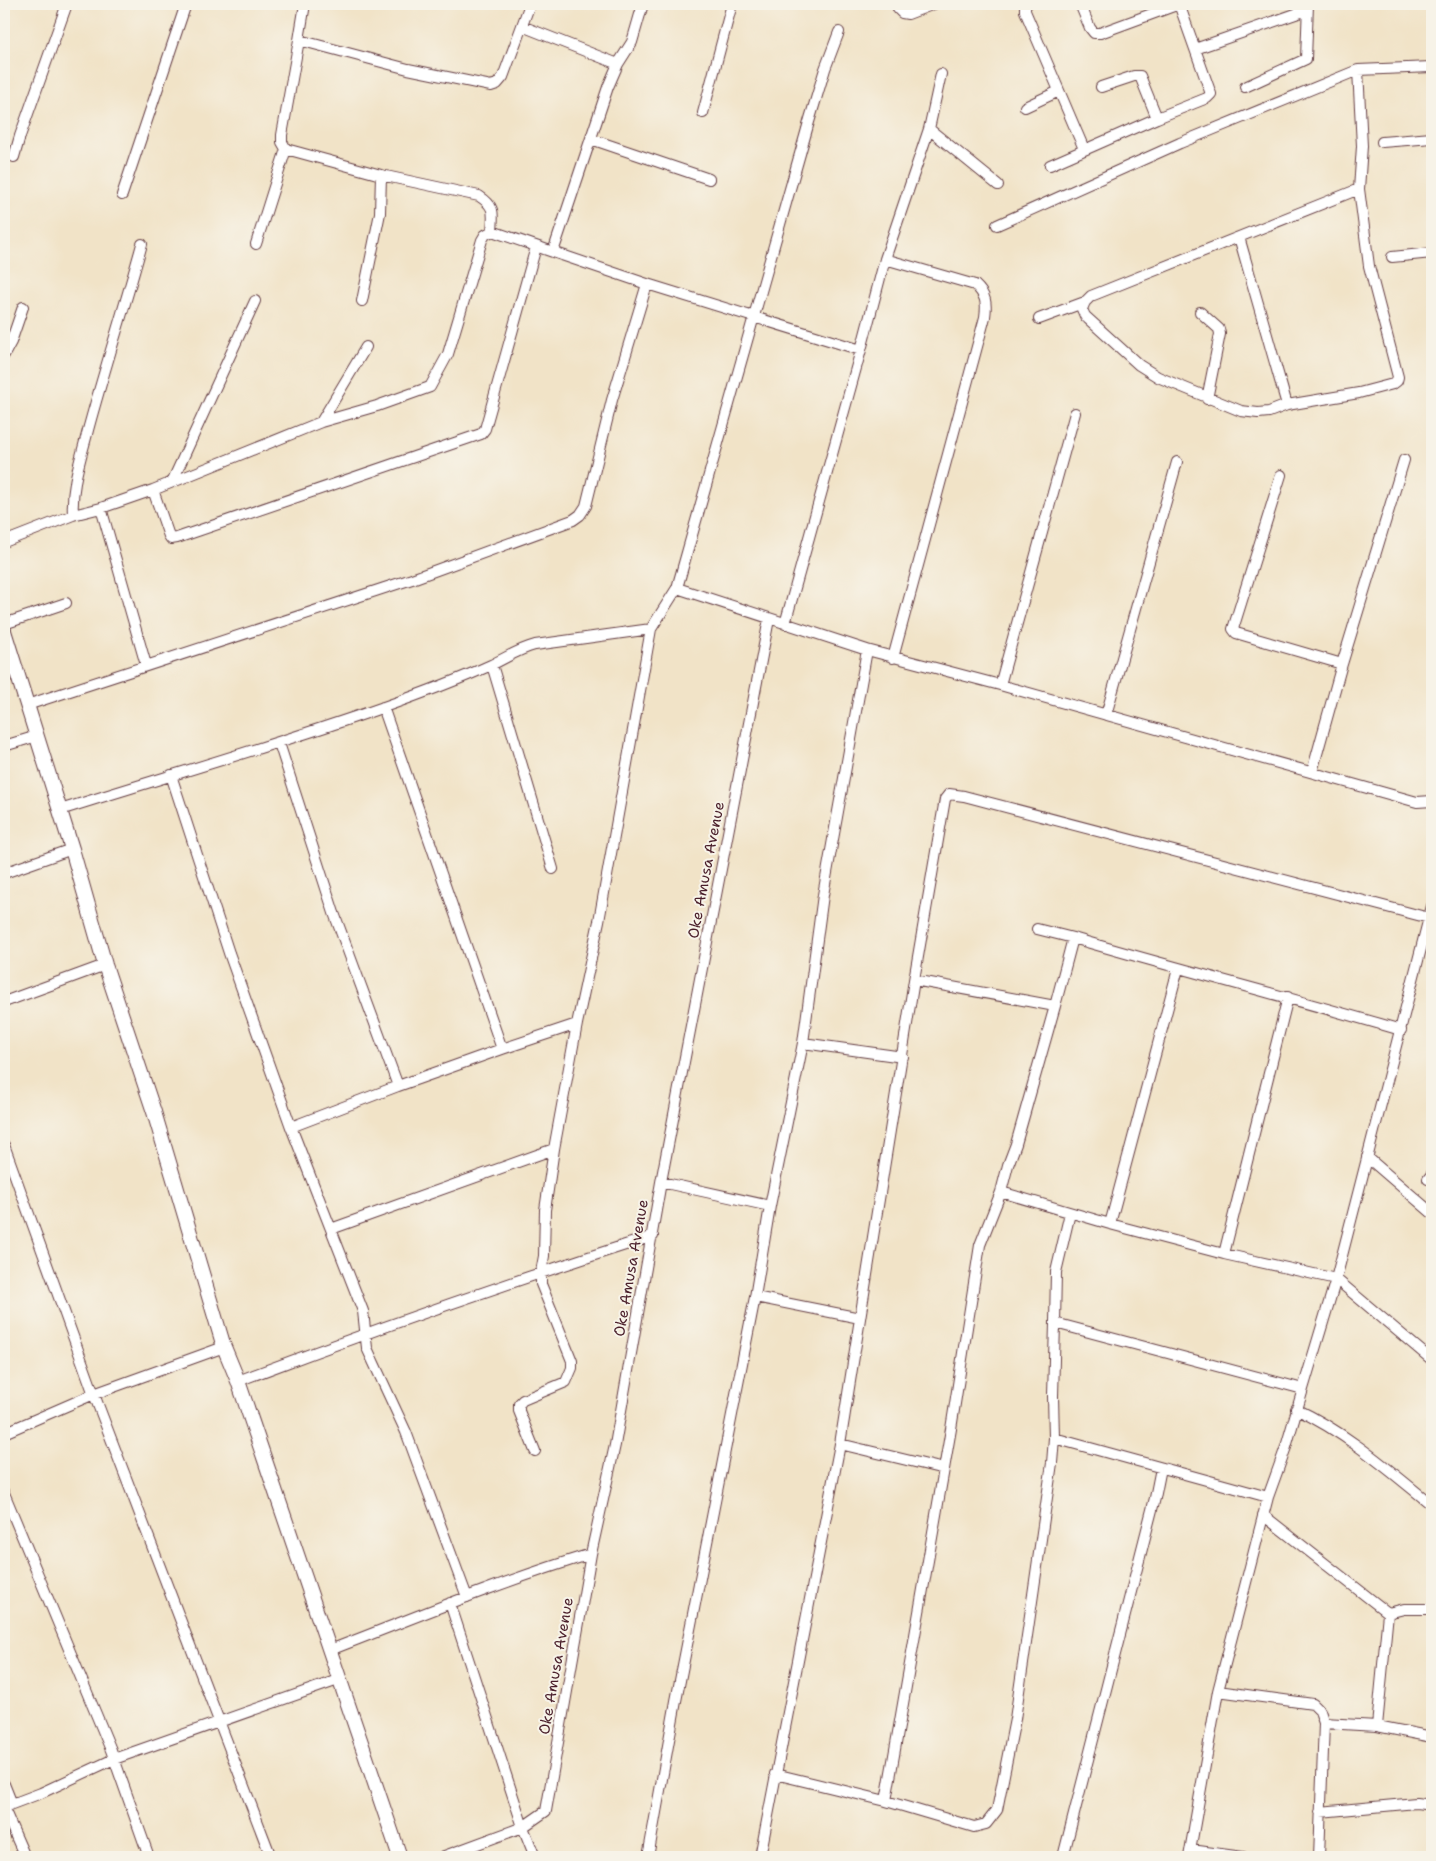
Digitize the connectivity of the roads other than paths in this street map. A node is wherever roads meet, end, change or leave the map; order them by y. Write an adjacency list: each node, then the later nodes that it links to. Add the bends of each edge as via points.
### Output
1 (67, 4): 35 (street)
2 (186, 4): 41 (street)
3 (305, 4): 17 (street)
4 (643, 4): 19 (street, via 632,42)
5 (732, 4): 27 (street)
6 (898, 4): 7 (street, via 902,13 908,14)
7 (934, 4)
8 (1027, 4): 25 (street, via 1025,11)
9 (1080, 4): 10 (street, via 1090,28 1094,33 1100,33)
10 (1179, 4): 18 (street)
11 (1432, 4): 14 (street)
12 (528, 6): 15 (street)
13 (1308, 7): 18 (street); 24 (street, via 1306,59)
14 (1432, 11)
15 (522, 26): 17 (street, via 503,77 498,84 491,86); 19 (street)
16 (839, 32): 58 (street, via 809,122)
17 (299, 40): 34 (street, via 282,135)
18 (1196, 49): 28 (street, via 1211,94)
19 (618, 64): 31 (street)
20 (1432, 67): 21 (street)
21 (1358, 70): 40 (street, via 1362,146); 42 (street, via 1180,143)
22 (941, 74): 29 (street)
23 (1101, 87): 28 (street, via 1140,76)
24 (1245, 87)
25 (1059, 91): 26 (street); 33 (street)
26 (1025, 107)
27 (703, 113)
28 (1156, 118): 33 (street)
29 (929, 129): 39 (street); 51 (street)
30 (1432, 138): 32 (street)
31 (591, 139): 38 (street); 48 (street)
32 (1382, 142)
33 (1084, 149): 36 (street)
34 (286, 150): 37 (street); 46 (street)
35 (14, 157)
36 (1050, 166)
37 (381, 175): 43 (street, via 479,196 491,206); 54 (street, via 380,213)
38 (709, 179)
39 (998, 185)
40 (1359, 189): 44 (street); 64 (street, via 1369,266 1397,381 1359,393)
41 (122, 195)
42 (997, 225)
43 (492, 231): 47 (street); 66 (street, via 482,240 448,354 430,386)
44 (1239, 237): 55 (street, via 1092,296); 64 (street)
45 (142, 244): 73 (street, via 76,478)
46 (256, 244)
47 (536, 247): 48 (street); 71 (street, via 481,434 177,538 169,536)
48 (553, 252): 52 (street)
49 (1432, 253): 50 (street)
50 (1392, 257)
51 (885, 259): 61 (street); 83 (street, via 974,285 987,303)
52 (647, 284): 58 (street); 85 (street, via 612,400 586,506 580,515 412,579)
53 (255, 301): 70 (street)
54 (362, 301)
55 (1085, 302): 59 (street); 63 (street, via 1082,309 1085,316 1139,365 1158,377)
56 (22, 308): 62 (street)
57 (1200, 312): 63 (street, via 1219,328 1220,334)
58 (754, 318): 61 (street); 75 (street)
59 (1039, 319)
60 (366, 347): 66 (street)
61 (860, 350): 79 (street)
62 (4, 355)
63 (1208, 398): 64 (street, via 1250,412 1268,412)
64 (1287, 405)
65 (1075, 413): 87 (street)
66 (321, 422): 70 (street)
67 (1404, 460): 84 (street)
68 (1177, 462): 90 (street)
69 (1281, 475): 84 (street, via 1233,629 1236,633)
70 (172, 482): 71 (street)
71 (153, 490): 72 (street)
72 (101, 508): 73 (street); 85 (street)
73 (73, 515): 74 (street)
74 (4, 542)
75 (677, 588): 77 (street); 80 (street)
76 (66, 603): 78 (street)
77 (770, 619): 79 (street); 121 (street, Oke Amusa Avenue)
78 (4, 624)
79 (785, 624): 82 (street)
80 (651, 629): 86 (street, via 535,645); 111 (street)
81 (4, 631): 88 (street)
82 (867, 650): 83 (street); 113 (street, via 823,895)
83 (893, 658): 87 (street)
84 (1342, 664): 94 (street)
85 (146, 665): 88 (street)
86 (492, 665): 89 (street); 99 (street)
87 (1000, 685): 90 (street)
88 (27, 705): 91 (street)
89 (383, 707): 92 (street); 114 (street)
90 (1106, 715): 94 (street)
91 (37, 736): 93 (street); 97 (street)
92 (279, 742): 95 (street); 116 (street, via 334,913)
93 (4, 746)
94 (1312, 772): 96 (street, via 1417,802)
95 (171, 775): 97 (street); 117 (street, via 229,953)
96 (1432, 801)
97 (60, 810): 98 (street)
98 (72, 849): 100 (street); 105 (street)
99 (553, 869)
100 (4, 872)
101 (1432, 906): 102 (street)
102 (1429, 918): 107 (street, via 949,794 943,804); 112 (street)
103 (1037, 929): 104 (street)
104 (1073, 938): 106 (street); 110 (street)
105 (105, 965): 109 (street); 136 (street, via 154,1112)
106 (1178, 969): 108 (street); 126 (street)
107 (914, 980): 110 (street); 115 (street)
108 (1288, 997): 112 (street); 129 (street)
109 (4, 1002)
110 (1055, 1006): 122 (street)
111 (577, 1024): 114 (street); 119 (street)
112 (1401, 1030): 120 (street)
113 (802, 1043): 115 (street); 123 (street)
114 (502, 1049): 116 (street)
115 (902, 1057): 133 (street)
116 (398, 1086): 117 (street)
117 (291, 1127): 127 (street)
118 (4, 1145): 140 (street)
119 (554, 1149): 127 (street); 130 (street, via 545,1210)
120 (1367, 1157): 125 (street); 131 (street)
121 (661, 1182): 123 (street); 128 (street, Oke Amusa Avenue)
122 (1001, 1192): 124 (street); 147 (street, via 980,1245)
123 (770, 1206): 132 (street)
124 (1070, 1213): 126 (street); 134 (street, via 1056,1272)
125 (1432, 1213)
126 (1110, 1224): 129 (street)
127 (331, 1229): 135 (street, via 363,1311)
128 (653, 1236): 130 (street); 152 (street, Oke Amusa Avenue, via 615,1445)
129 (1224, 1254): 131 (street)
130 (541, 1272): 135 (street); 145 (street, via 542,1284 572,1368 566,1382 519,1404)
131 (1336, 1279): 137 (street); 139 (street)
132 (755, 1297): 133 (street); 179 (street)
133 (860, 1318): 144 (street)
134 (1055, 1323): 139 (street); 143 (street)
135 (365, 1332): 138 (street); 153 (street, via 367,1348 406,1432)
136 (224, 1347): 138 (street); 140 (street)
137 (1432, 1360)
138 (238, 1380): 157 (street)
139 (1303, 1390): 141 (street)
140 (94, 1394): 142 (street); 160 (street)
141 (1296, 1409): 149 (street); 150 (street, via 1318,1419 1366,1452)
142 (4, 1433)
143 (1054, 1438): 146 (street); 167 (street, via 1015,1719 998,1810 986,1824 974,1827)
144 (840, 1444): 147 (street); 165 (street)
145 (535, 1451)
146 (1161, 1468): 149 (street); 181 (street)
147 (944, 1469): 167 (street)
148 (4, 1493): 164 (street)
149 (1268, 1496): 151 (street)
150 (1432, 1505)
151 (1263, 1515): 156 (street); 159 (street)
152 (591, 1554): 153 (street); 171 (street, Oke Amusa Avenue, via 546,1811)
153 (467, 1597): 154 (street)
154 (450, 1603): 157 (street); 171 (street)
155 (1432, 1609): 156 (street, via 1404,1609)
156 (1388, 1613): 162 (street)
157 (330, 1650): 158 (street)
158 (338, 1680): 160 (street); 176 (street)
159 (1218, 1691): 161 (street, via 1312,1704 1320,1711); 172 (street)
160 (220, 1722): 164 (street); 175 (street)
161 (1324, 1722): 162 (street); 170 (street)
162 (1377, 1726): 163 (street)
163 (1432, 1737)
164 (114, 1759): 169 (street); 174 (street)
165 (775, 1774): 167 (street); 180 (street)
166 (4, 1784): 169 (street)
167 (886, 1802)
168 (1432, 1805): 170 (street, via 1416,1803)
169 (6, 1807): 173 (street)
170 (1320, 1812): 183 (street)
171 (523, 1827): 177 (street, Oke Amusa Avenue); 178 (street)
172 (1190, 1853): 182 (street)
173 (25, 1857)
174 (149, 1857)
175 (271, 1857)
176 (400, 1857)
177 (442, 1857)
178 (534, 1857)
179 (648, 1857)
180 (760, 1857)
181 (1063, 1857)
182 (1243, 1857)
183 (1319, 1857)

